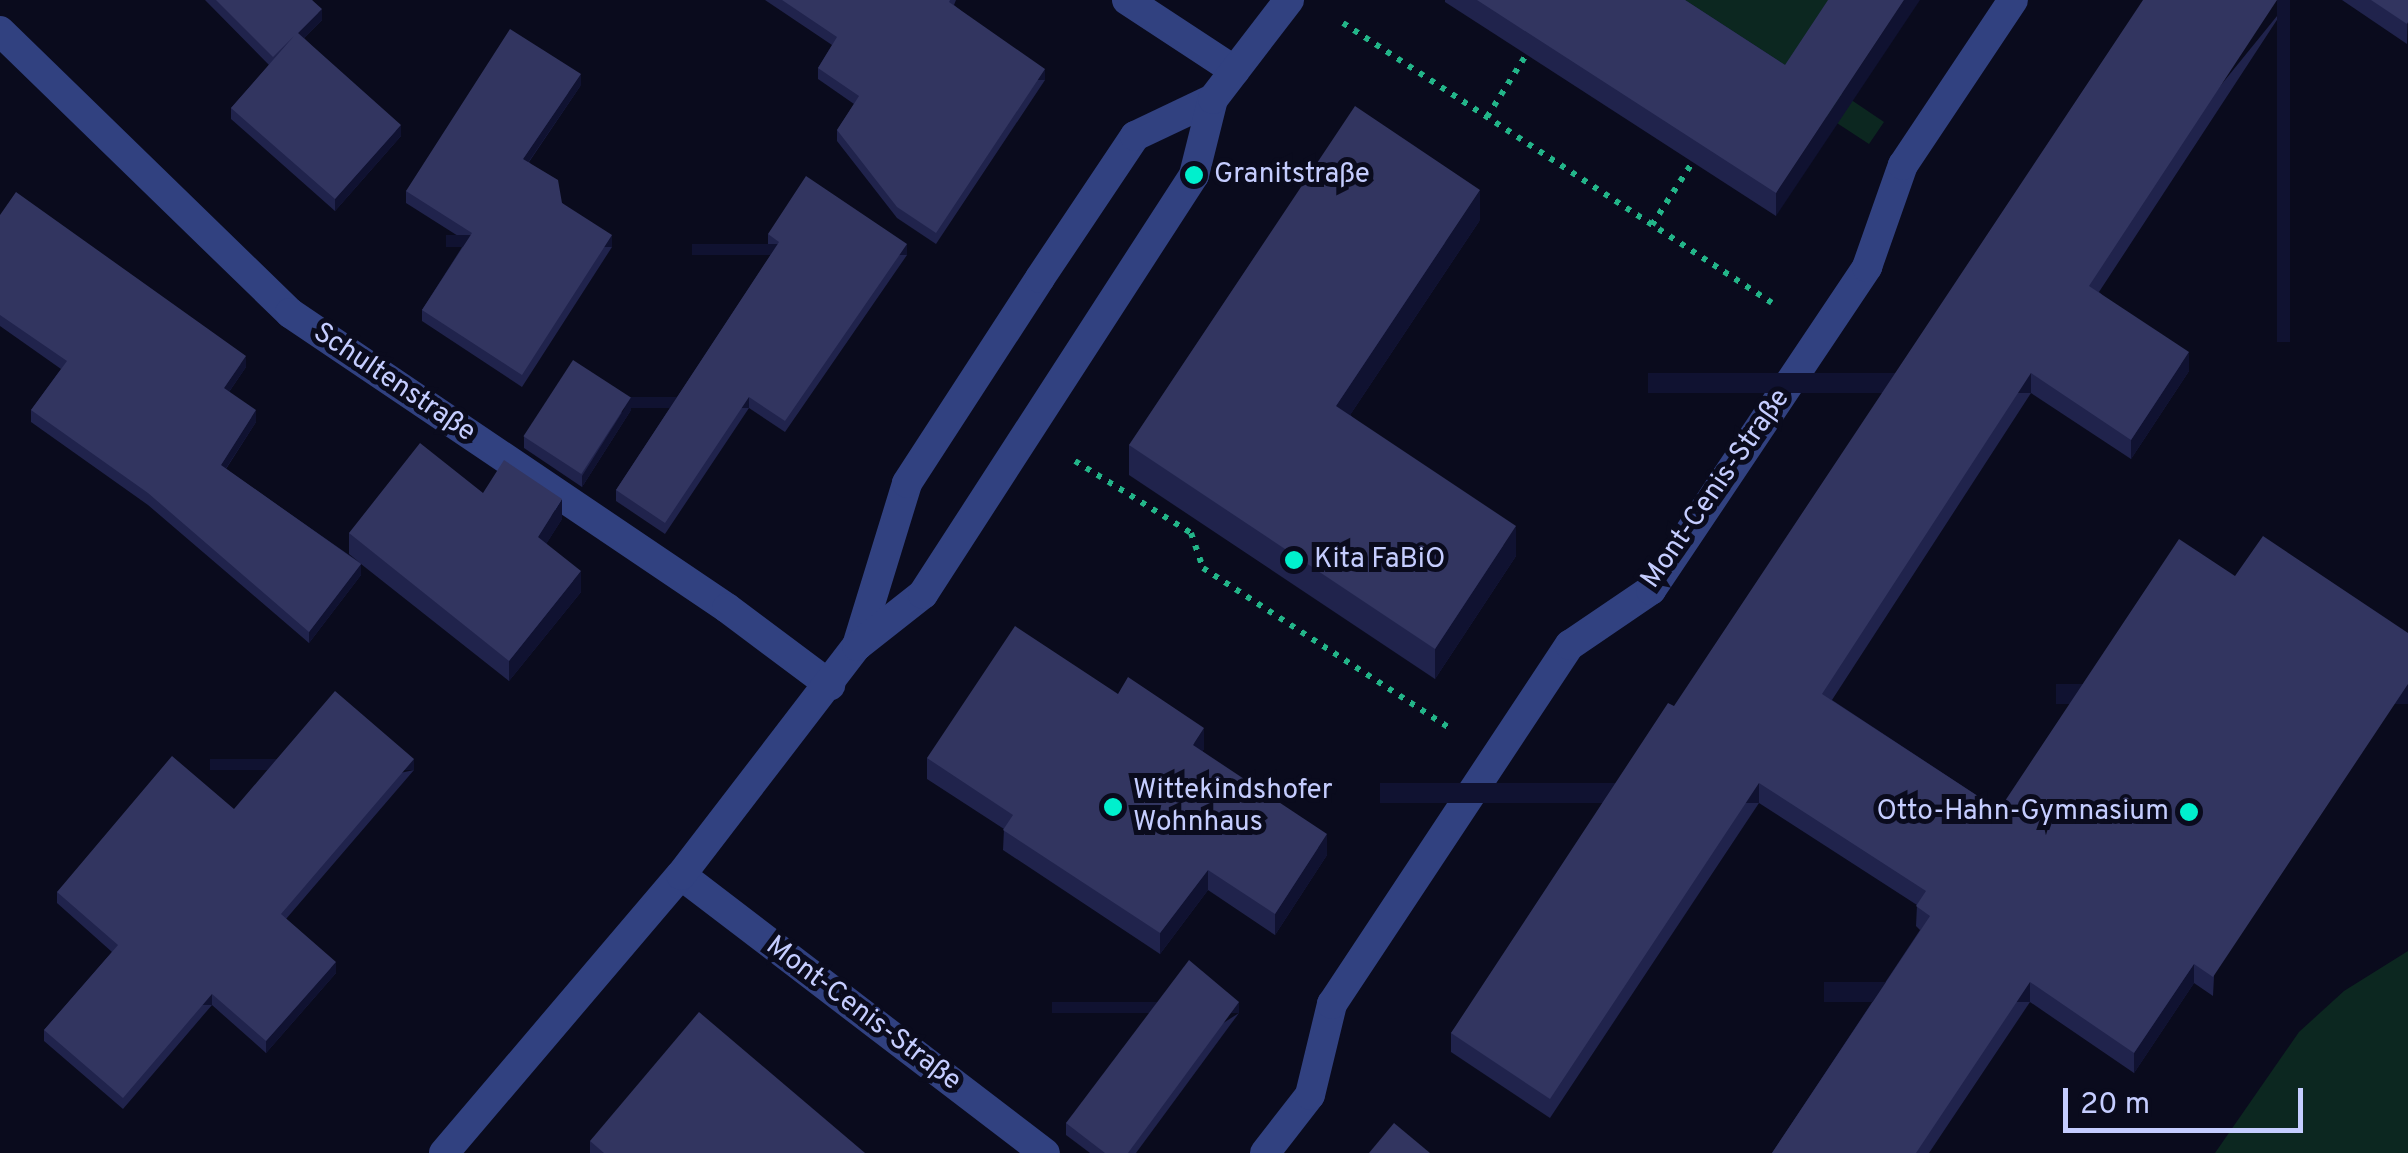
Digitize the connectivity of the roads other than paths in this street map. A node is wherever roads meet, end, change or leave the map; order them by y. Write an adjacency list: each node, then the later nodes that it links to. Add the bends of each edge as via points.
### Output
1 (1127, 0): 5 (street)
2 (1289, 0): 5 (street)
3 (2014, 0): 12 (street, Mont-Cenis-Straße, via 1904,164 1866,267 1651,590 1570,645 1332,1004 1310,1095)
4 (0, 31): 8 (street, Schultenstraße, via 290,313)
5 (1234, 71): 6 (street)
6 (1213, 99): 7 (street, via 1194,175 924,594); 7 (street, via 1135,136 1040,278 907,484)
7 (857, 646): 8 (street)
8 (830, 685): 9 (street)
9 (681, 874): 10 (street); 11 (street, Mont-Cenis-Straße)
10 (444, 1153)
11 (1045, 1153)
12 (1265, 1153)

